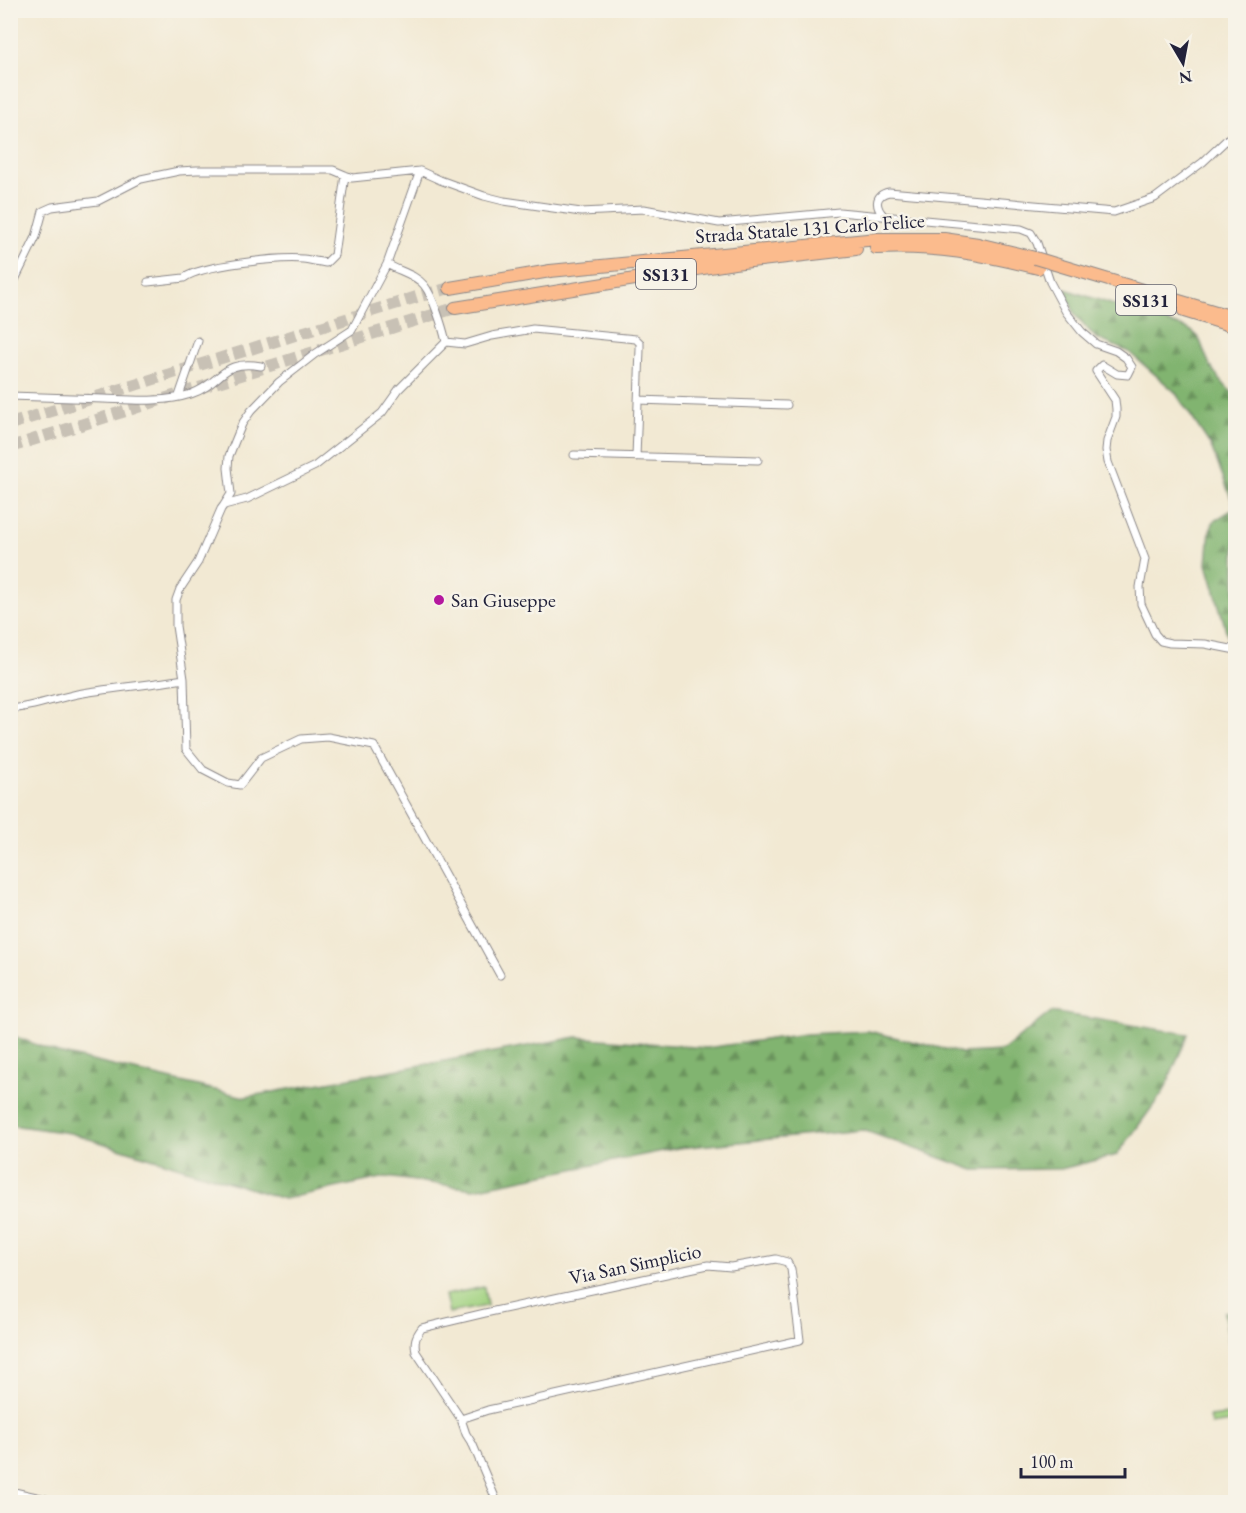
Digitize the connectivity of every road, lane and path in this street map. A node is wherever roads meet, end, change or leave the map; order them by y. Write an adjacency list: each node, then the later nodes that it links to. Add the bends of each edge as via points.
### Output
1 (1236, 131): 4 (street, via 1155,198 1114,212 889,192 877,202)
2 (420, 171): 3 (street, via 352,178); 4 (street, via 484,196 581,212 644,209 719,224 839,212); 8 (street)
3 (345, 175): 10 (street, via 334,255 326,263 271,260); 12 (street, via 293,169 179,171 141,179 92,203 48,209 43,211 36,237)
4 (884, 216): 27 (street, via 1031,233 1066,312 1096,344 1116,351 1132,367 1128,375 1117,374 1102,365 1096,371 1114,400 1116,417 1107,441 1108,462 1145,559 1141,604 1155,634 1170,643)
5 (836, 242): 6 (highway); 7 (highway, Strada Statale 131 Carlo Felice / SS131, via 944,239 978,244); 11 (highway, Strada Statale 131 Carlo Felice / SS131, via 550,271)
6 (849, 249): 7 (highway, Strada Statale 131 Carlo Felice / SS131, via 943,248); 13 (highway, Strada Statale 131 Carlo Felice / SS131, via 734,263)
7 (1036, 263): 9 (highway, Strada Statale 131 Carlo Felice / SS131, bridge)
8 (387, 264): 17 (street, via 424,285); 26 (street, via 352,330 279,382 242,424 229,456 231,494)
9 (1056, 268): 14 (highway, Strada Statale 131 Carlo Felice / SS131); 15 (highway, Strada Statale 131 Carlo Felice / SS131)
10 (148, 282)
11 (450, 288)
12 (10, 290)
13 (455, 308)
14 (1236, 318)
15 (1236, 327)
16 (198, 342): 20 (street)
17 (446, 342): 21 (street, via 465,344 533,329 636,339 640,343); 26 (street, via 399,389 382,413 315,466 247,499)
18 (261, 366): 20 (street, via 244,363 229,367 211,383 192,394)
19 (10, 396): 20 (street, via 160,400)
20 (179, 396)
21 (638, 400): 22 (street); 24 (street)
22 (787, 405)
23 (574, 455): 24 (street)
24 (636, 457): 25 (street)
25 (758, 460)
26 (224, 505): 28 (street, via 176,600)
27 (1236, 650)
28 (184, 679): 29 (street, via 84,693); 30 (street, via 186,749 203,770 228,783 240,785 261,758 302,739 328,736 374,746)
29 (10, 709)
30 (500, 975)
31 (461, 1419): 31 (street, Via San Simplicio, via 800,1340 791,1269 787,1262 776,1259 732,1267 708,1265 422,1328 416,1336 416,1352); 34 (street, Via San Simplicio)
32 (10, 1491): 33 (street)
33 (58, 1503)
34 (497, 1503)

